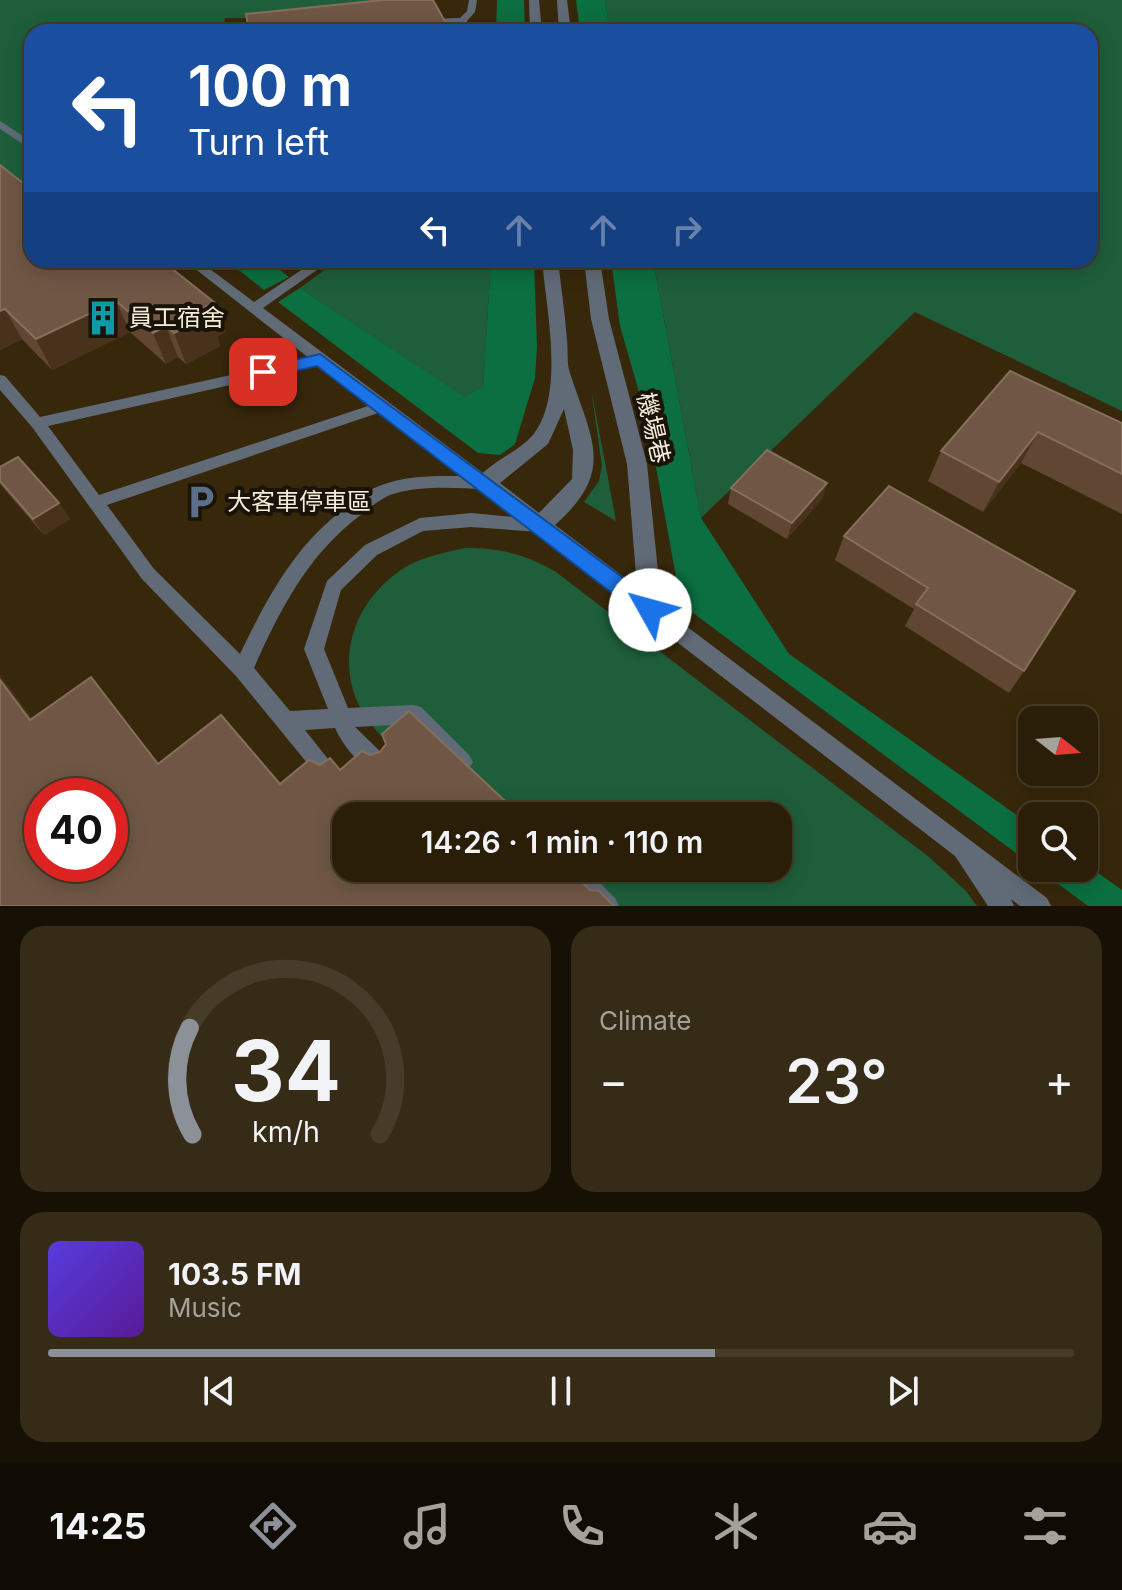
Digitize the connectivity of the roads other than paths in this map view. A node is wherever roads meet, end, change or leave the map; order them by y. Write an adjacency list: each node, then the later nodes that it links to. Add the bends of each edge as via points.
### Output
1 (473, 0): 4 (lane)
2 (534, 0): 7 (street)
3 (562, 0): 8 (street)
4 (462, 21): 5 (lane); 6 (lane)
5 (414, 23)
6 (463, 24)
7 (536, 24)
8 (564, 24)
9 (0, 124): 10 (lane)
10 (24, 141)
11 (200, 268): 15 (lane)
12 (311, 268): 15 (lane)
13 (551, 268): 17 (street)
14 (593, 268): 24 (street, 機場巷, via 600,319 637,464)
15 (253, 309): 16 (lane)
16 (320, 360): 19 (lane); 20 (lane)
17 (561, 369): 21 (street, via 546,430); 23 (street, via 584,469 580,488)
18 (0, 380): 20 (lane)
19 (383, 406): 21 (lane); 22 (lane)
20 (37, 423): 22 (lane)
21 (485, 483): 23 (street); 25 (lane, via 384,490 334,522 296,568)
22 (96, 502): 25 (lane, via 148,574)
23 (540, 525): 24 (street); 27 (lane, via 471,520 420,525 371,550 333,586 314,649 349,736)
24 (650, 610): 30 (lane)
25 (243, 670): 26 (lane)
26 (288, 721): 28 (lane); 29 (lane, via 414,714)
27 (379, 764)
28 (328, 773)
29 (476, 775)
30 (954, 839): 33 (lane); 34 (lane)
31 (583, 882): 32 (lane)
32 (607, 906)
33 (1002, 906)
34 (1039, 906)

